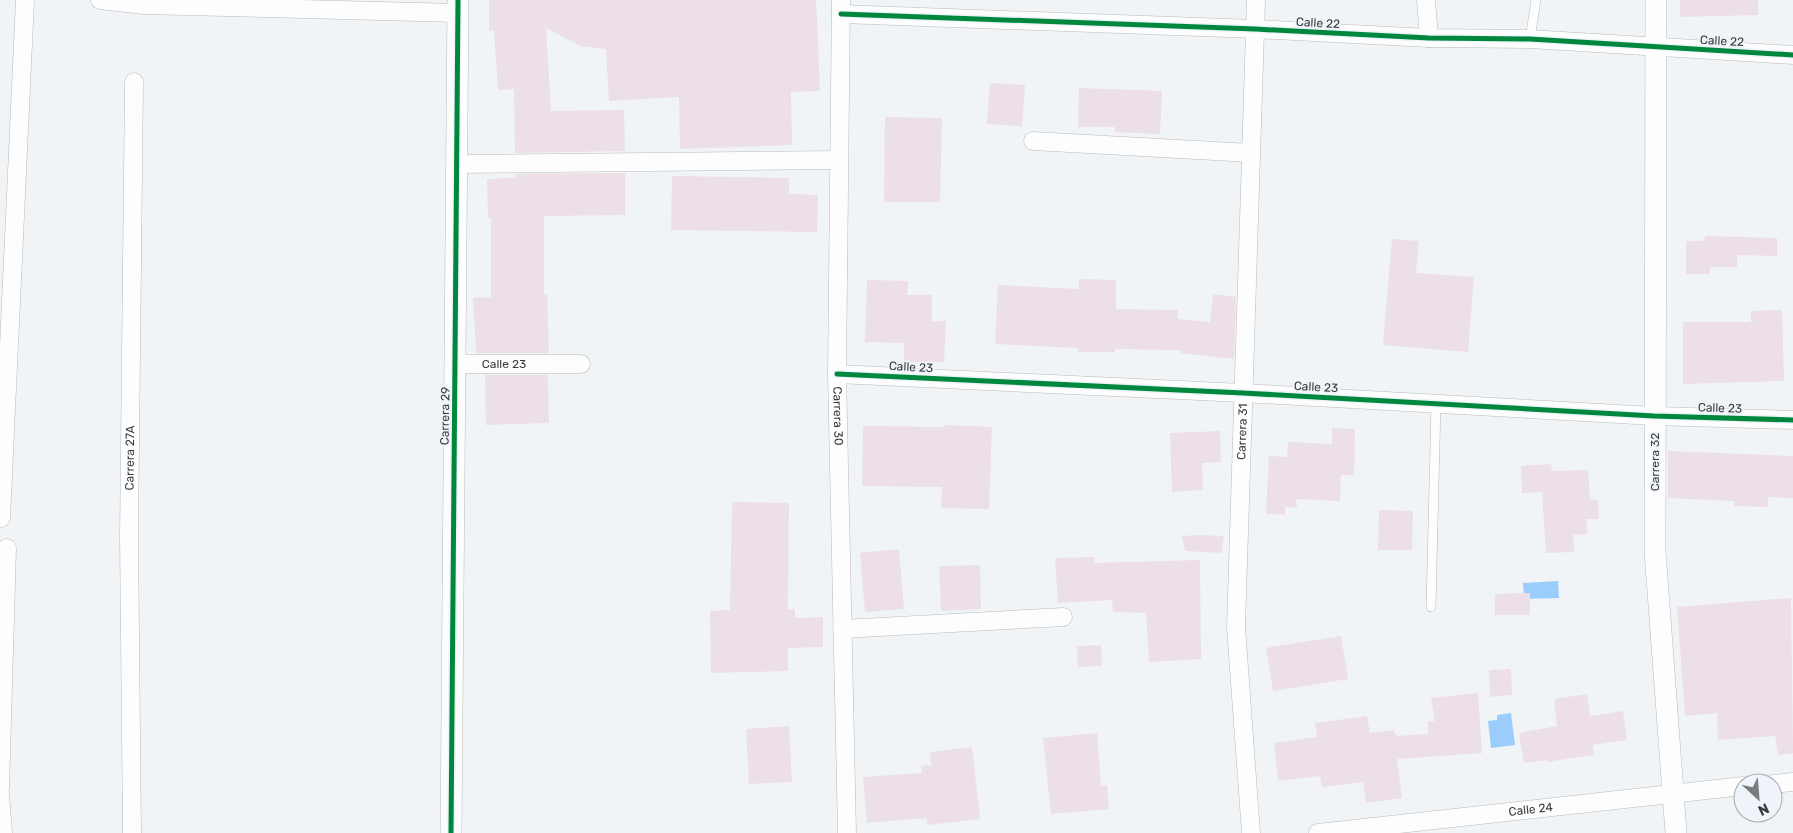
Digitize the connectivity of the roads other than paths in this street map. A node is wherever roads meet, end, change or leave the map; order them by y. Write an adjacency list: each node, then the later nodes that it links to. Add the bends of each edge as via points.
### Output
1 (25, 0): 20 (street)
2 (100, 0): 7 (street)
3 (1256, 0): 10 (street, Carrera 31)
4 (1426, 0): 11 (street)
5 (1536, 0): 12 (lane)
6 (1656, 0): 13 (street, Carrera 32)
7 (144, 2): 8 (street)
8 (458, 6): 19 (street, Carrera 29)
9 (841, 7): 10 (street, Calle 22); 18 (street, Carrera 30)
10 (1255, 29): 11 (street, Calle 22); 17 (street, Carrera 31)
11 (1429, 38): 12 (street, Calle 22)
12 (1530, 39): 13 (street, Calle 22)
13 (1656, 48): 14 (street, Calle 22); 27 (street, Carrera 32)
14 (1793, 54)
15 (134, 82): 40 (street, Carrera 27A, via 129,537)
16 (1033, 141): 17 (street)
17 (1251, 153): 25 (street, Carrera 31)
18 (838, 160): 19 (street); 24 (street, Carrera 30)
19 (457, 164): 22 (street, Carrera 29)
20 (7, 219): 21 (street)
21 (4, 343): 29 (street)
22 (456, 364): 23 (street, Calle 23); 41 (street, Carrera 29)
23 (581, 364)
24 (837, 374): 25 (street, Calle 23); 34 (street, Carrera 30)
25 (1243, 393): 26 (street, Calle 23); 43 (street, Carrera 31, via 1236,627)
26 (1436, 404): 27 (street, Calle 23); 32 (lane)
27 (1654, 416): 28 (street, Calle 23); 37 (street, Carrera 32, via 1655,551)
28 (1793, 420)
29 (1, 468): 30 (street)
30 (1, 518)
31 (7, 548): 36 (street)
32 (1431, 607)
33 (1063, 617): 34 (street)
34 (842, 629): 42 (street, Carrera 30)
35 (1733, 787): 37 (street, Calle 24)
36 (0, 789)
37 (1673, 792): 44 (street, Calle 24); 45 (street, Carrera 32)
38 (0, 796): 39 (street)
39 (3, 833)
40 (132, 833)
41 (451, 833)
42 (847, 833)
43 (1251, 833)
44 (1318, 833)
45 (1676, 833)

